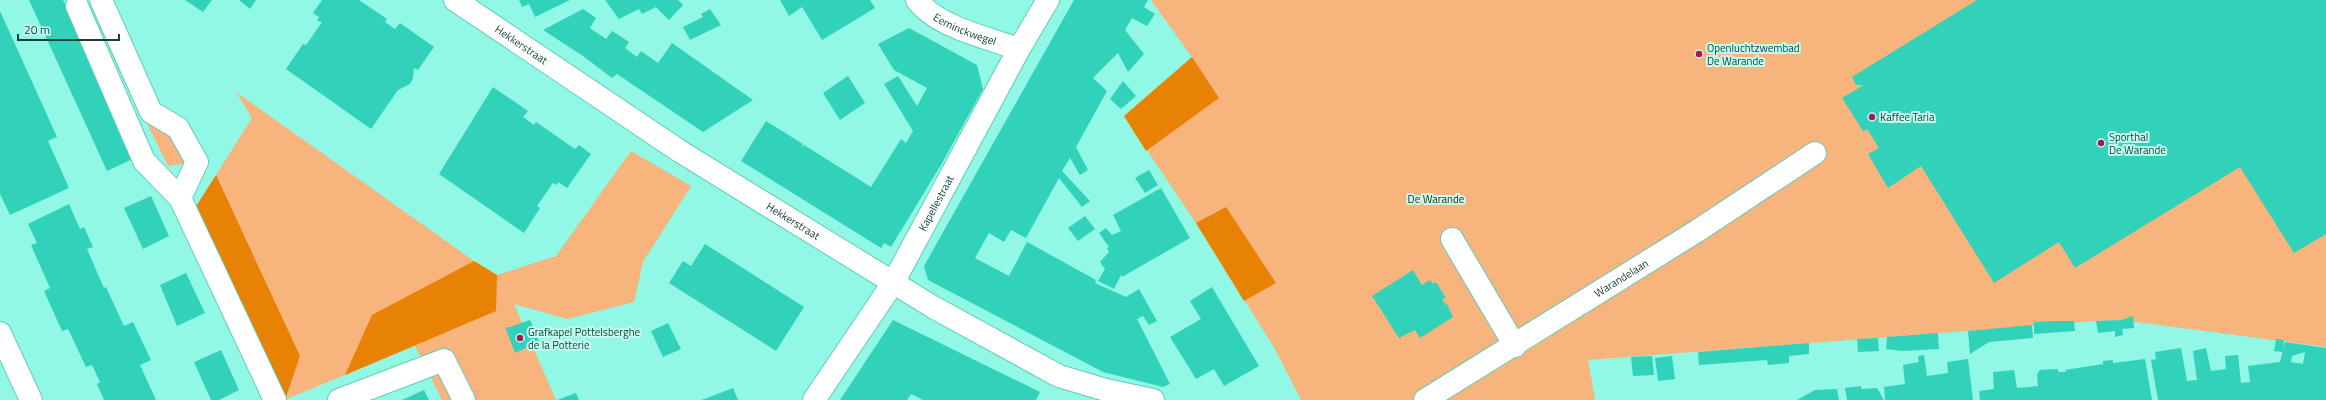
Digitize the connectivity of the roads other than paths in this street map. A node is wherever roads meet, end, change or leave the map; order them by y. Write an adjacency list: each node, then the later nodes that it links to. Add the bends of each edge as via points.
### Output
1 (100, 0): 8 (street, via 151,112 178,128 198,162)
2 (455, 0): 10 (street, Hekkerstraat, via 681,152)
3 (917, 0): 6 (street, Eeminckwegel, via 946,22)
4 (1048, 0): 6 (street, Kapellestraat)
5 (77, 6): 8 (street, via 144,161)
6 (1019, 49): 10 (street, Kapellestraat)
7 (1815, 153): 12 (street, Warandelaan)
8 (180, 198): 14 (street)
9 (1452, 239): 12 (street)
10 (894, 283): 17 (street, Kapellestraat); 18 (street, Hekkerstraat, via 1059,376)
11 (0, 333): 13 (street)
12 (1515, 346): 19 (street, Warandelaan)
13 (31, 400)
14 (275, 400)
15 (339, 400): 16 (street, via 444,360)
16 (464, 400)
17 (814, 400)
18 (1152, 400)
19 (1425, 400)

